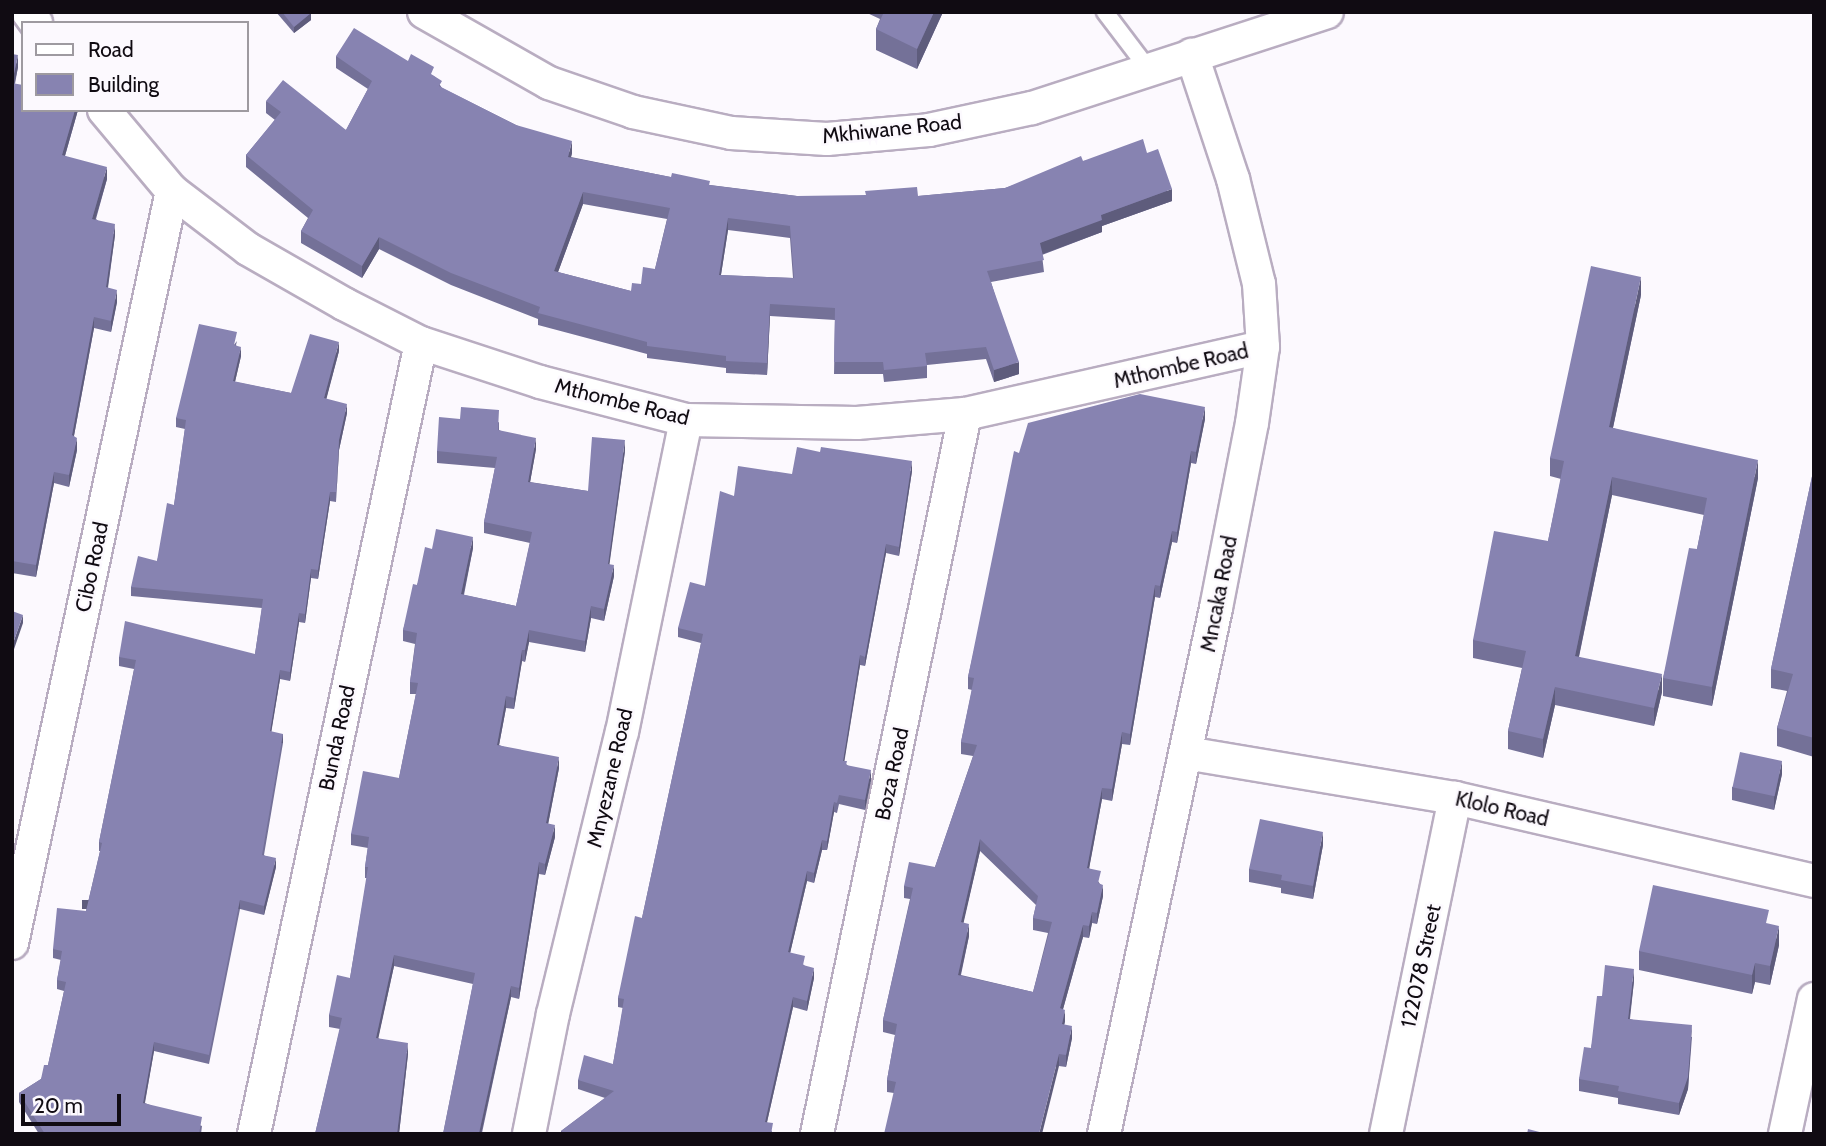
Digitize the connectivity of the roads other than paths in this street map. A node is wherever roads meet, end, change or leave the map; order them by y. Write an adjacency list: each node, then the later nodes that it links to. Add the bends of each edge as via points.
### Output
1 (424, 12): 5 (street, Mkhiwane Road, via 549,83 634,112 731,132 827,139 929,130 1032,108)
2 (1105, 12): 5 (lane)
3 (1327, 12): 4 (street, Mkhiwane Road)
4 (1192, 55): 5 (street, Mkhiwane Road); 9 (street, Mncaka Road, via 1233,179 1259,284)
5 (1149, 70)
6 (106, 112): 7 (street, Mthombe Road)
7 (172, 191): 8 (street, Mthombe Road, via 248,249); 15 (street, Cibo Road)
8 (421, 343): 11 (street, Mthombe Road, via 540,382); 17 (street, Bunda Road)
9 (1263, 347): 10 (street, Mthombe Road); 12 (street, Mncaka Road)
10 (965, 414): 11 (street, Mthombe Road, via 857,423); 19 (street, Boza Road)
11 (686, 420): 18 (street, Mnyezane Road, via 622,732)
12 (1186, 753): 13 (street, Klolo Road); 20 (street, Mncaka Road)
13 (1455, 798): 14 (street, Klolo Road); 21 (street, 122078 Street)
14 (1814, 881)
15 (12, 943)
16 (1814, 999): 22 (street)
17 (254, 1134)
18 (530, 1134)
19 (817, 1134)
20 (1104, 1134)
21 (1386, 1134)
22 (1785, 1134)

